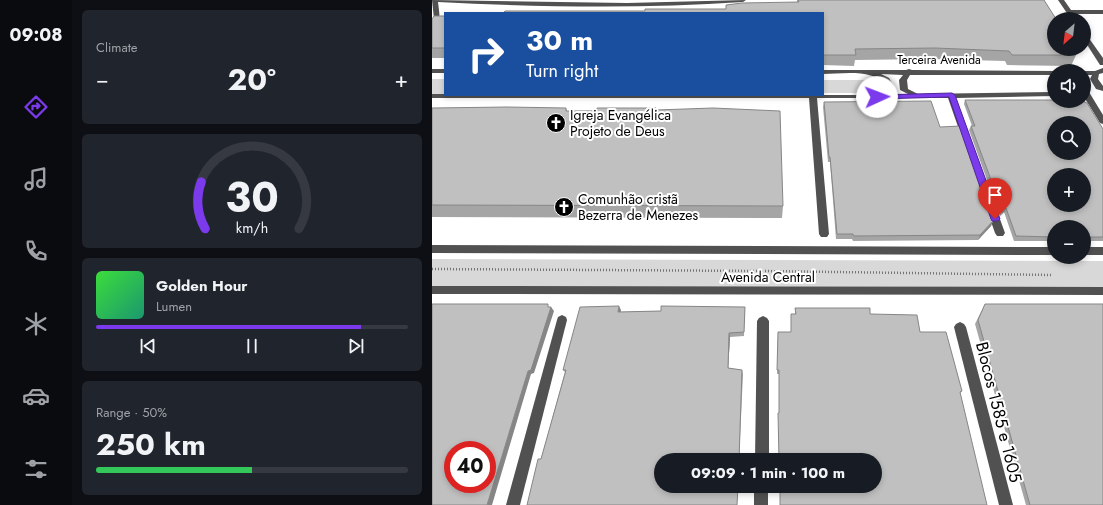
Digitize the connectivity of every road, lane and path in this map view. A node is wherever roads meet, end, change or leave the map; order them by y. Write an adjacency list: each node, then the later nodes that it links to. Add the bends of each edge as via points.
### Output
1 (434, 0): 6 (street); 11 (street)
2 (591, 0): 6 (street)
3 (604, 0): 7 (street)
4 (743, 0): 7 (street)
5 (1061, 0): 8 (street)
6 (572, 6): 7 (street)
7 (622, 6)
8 (1069, 12)
9 (1091, 12): 10 (street)
10 (1103, 12)
11 (434, 18): 12 (street); 13 (street)
12 (444, 19)
13 (432, 30)
14 (1091, 49): 15 (street)
15 (1101, 68): 19 (street); 23 (street, via 1094,79)
16 (432, 71): 17 (street)
17 (444, 71)
18 (909, 71): 21 (street, Terceira Avenida); 22 (street, Terceira Avenida); 30 (street, via 903,80 904,90)
19 (1091, 71)
20 (824, 72): 21 (street, Terceira Avenida)
21 (870, 72): 31 (street, via 886,80 890,86 889,92)
22 (1047, 73)
23 (1103, 90)
24 (1047, 94): 27 (street)
25 (1091, 94): 26 (street)
26 (1103, 94)
27 (952, 95): 30 (street); 34 (street)
28 (432, 96): 29 (street)
29 (812, 96): 31 (street); 35 (street)
30 (918, 96): 31 (street)
31 (877, 97)
32 (1091, 103): 33 (street)
33 (1103, 121)
34 (1000, 233)
35 (824, 234)
36 (432, 249): 37 (street, Avenida Central)
37 (1047, 251)
38 (1091, 251): 39 (street)
39 (1103, 251)
40 (432, 269): 41 (path)
41 (762, 271): 42 (path); 44 (path)
42 (1055, 275)
43 (432, 290): 44 (street, Avenida Central)
44 (762, 291): 45 (street, Avenida Central)
45 (1103, 291)
46 (562, 320): 51 (street)
47 (763, 321): 49 (street)
48 (960, 327): 53 (street, Blocos 1585 e 1605)
49 (762, 453)
50 (761, 493): 52 (street)
51 (512, 505)
52 (761, 505)
53 (1006, 505)

